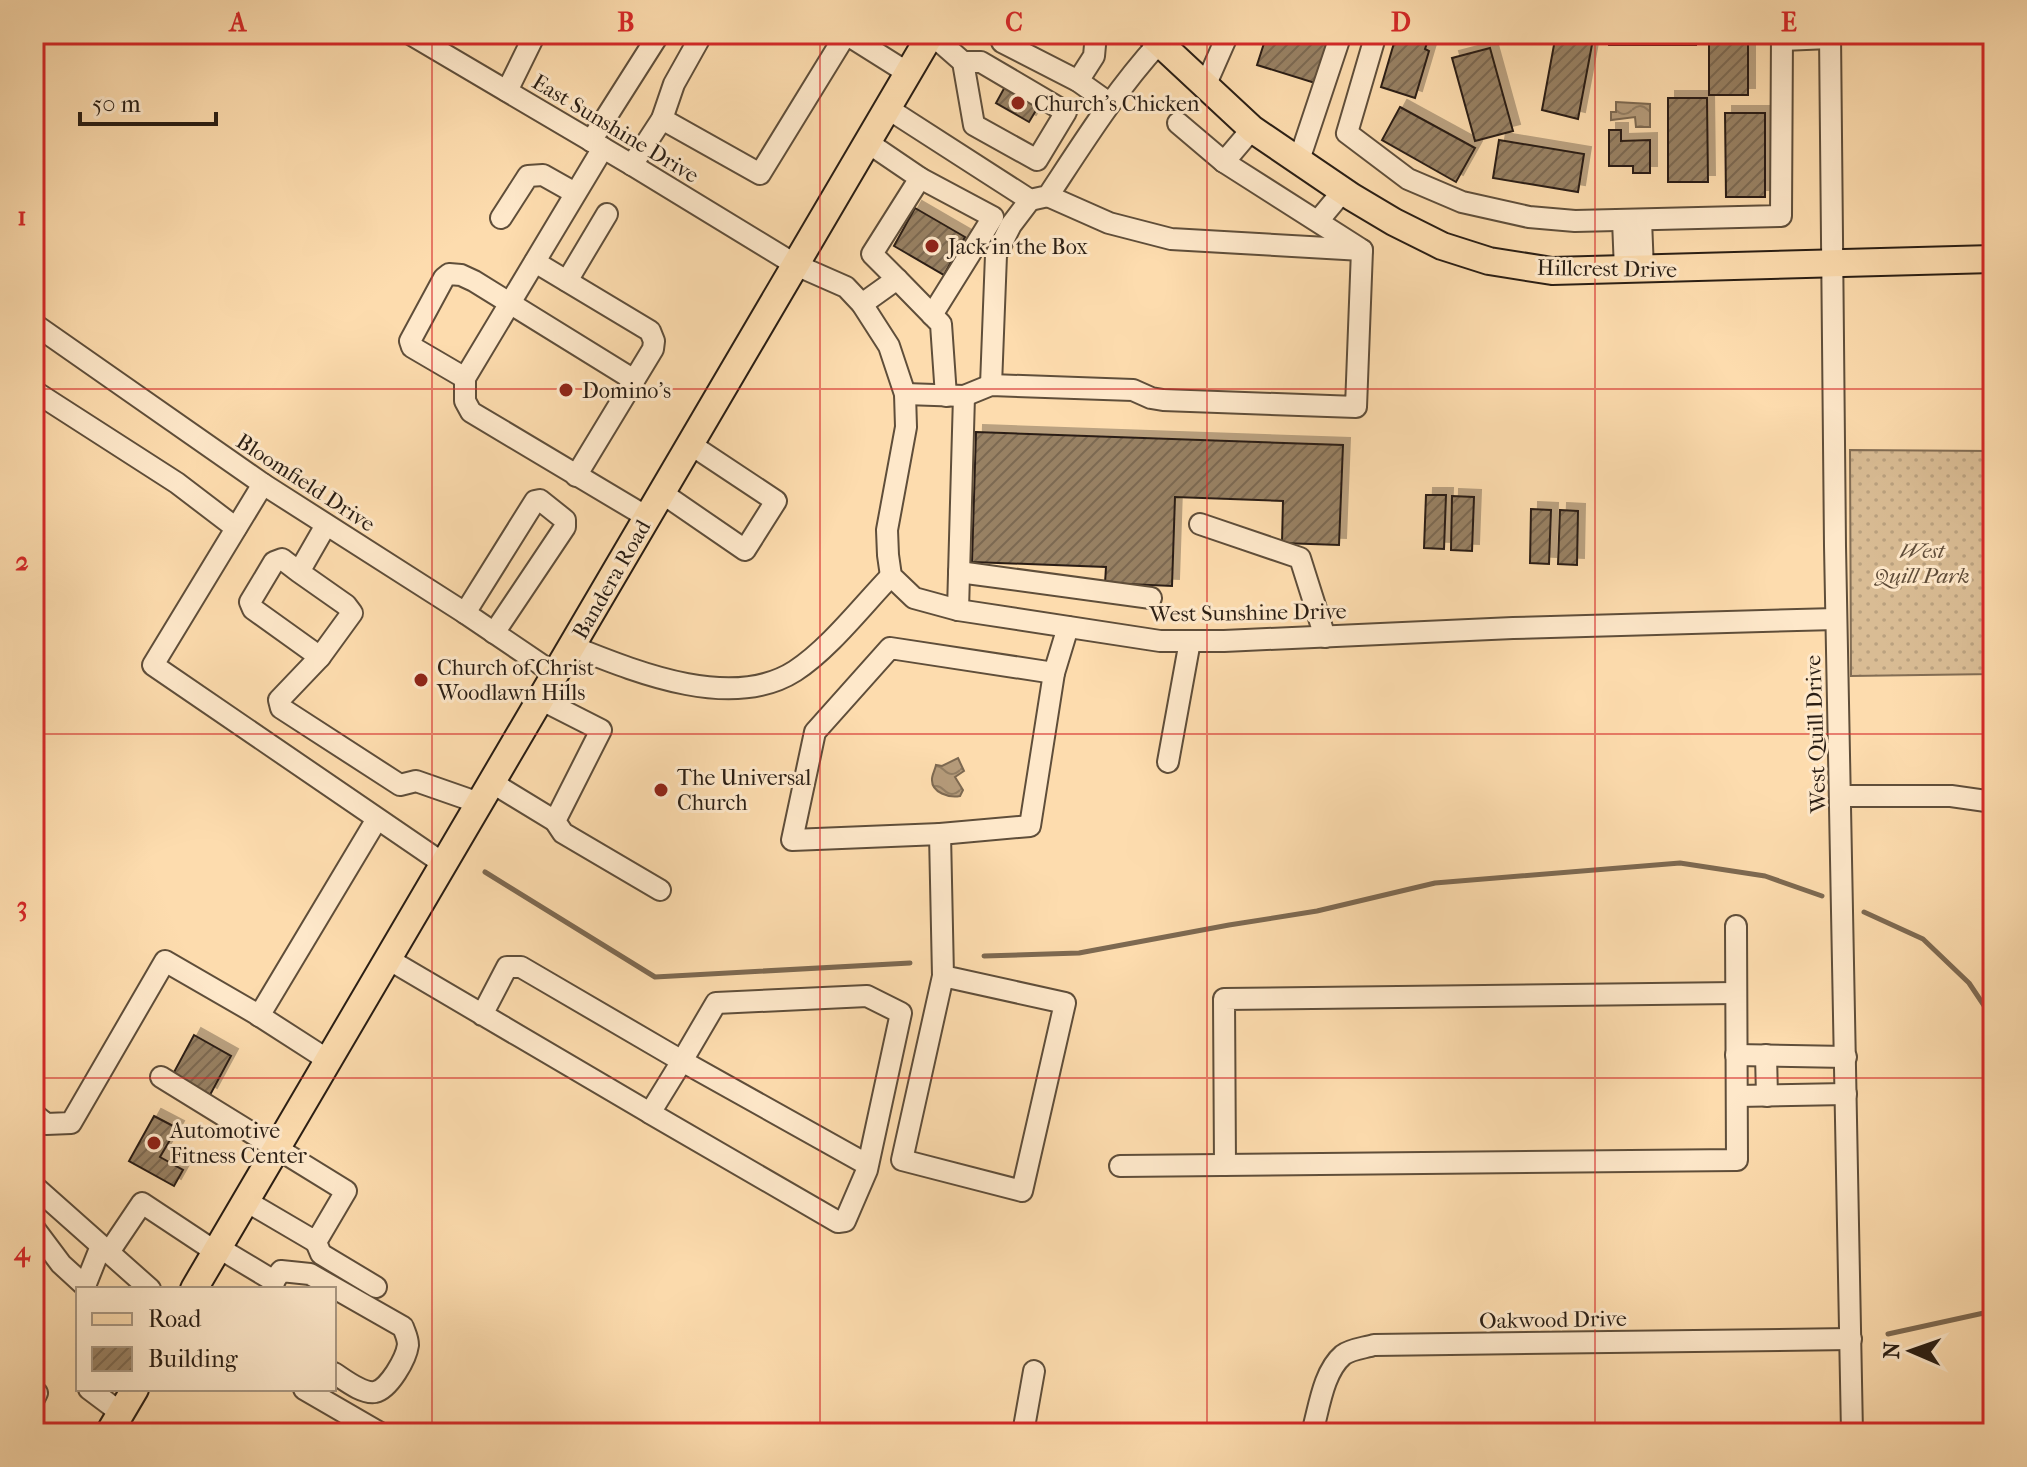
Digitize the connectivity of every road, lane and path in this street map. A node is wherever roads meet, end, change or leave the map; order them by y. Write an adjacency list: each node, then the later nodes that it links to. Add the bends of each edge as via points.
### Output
1 (410, 34): 20 (street, East Sunshine Drive)
2 (535, 34): 20 (street)
3 (659, 34): 28 (street)
4 (702, 34): 23 (street, via 674,84)
5 (931, 34): 15 (street); 17 (main road, Bandera Road)
6 (1096, 34): 18 (street, via 1094,56)
7 (1341, 34): 31 (street)
8 (1376, 34): 40 (street, via 1347,133 1408,179 1462,202 1529,217)
9 (852, 35): 17 (street); 23 (street, via 760,174)
10 (1830, 36): 12 (street); 45 (street, West Quill Drive)
11 (1222, 37): 19 (street)
12 (1782, 37): 40 (street, via 1781,216)
13 (1004, 38): 16 (street); 18 (street)
14 (1155, 38): 19 (main road, Hillcrest Drive); 21 (street)
15 (963, 62): 16 (street); 25 (street)
16 (989, 67): 30 (street, via 1066,112)
17 (908, 73): 22 (main road, Bandera Road)
18 (1078, 81): 21 (street)
19 (1206, 84): 26 (main road, Hillcrest Drive)
20 (507, 91): 28 (street, East Sunshine Drive)
21 (1109, 103): 37 (street)
22 (887, 108): 27 (main road, Bandera Road); 29 (street)
23 (662, 119): 33 (street)
24 (1178, 123): 32 (street)
25 (974, 125): 29 (street); 30 (street)
26 (1252, 129): 31 (main road, Hillcrest Drive); 32 (street)
27 (867, 142): 34 (street); 46 (main road, Bandera Road)
28 (597, 144): 33 (street, East Sunshine Drive); 36 (street)
29 (954, 151): 37 (street)
30 (1037, 160): 37 (street)
31 (1299, 160): 35 (main road, Hillcrest Drive)
32 (1224, 162): 41 (street)
33 (632, 165): 46 (street, East Sunshine Drive)
34 (920, 178): 48 (street, via 872,254); 52 (street, via 993,217)
35 (1343, 191): 41 (street); 47 (main road, Hillcrest Drive, via 1442,246 1489,261 1552,271)
36 (575, 193): 39 (street, via 543,175 528,176); 44 (street)
37 (1032, 196): 42 (street, via 1171,239); 56 (street, via 996,255)
38 (607, 214): 49 (street)
39 (501, 218)
40 (1632, 220): 47 (street)
41 (1318, 221): 42 (street)
42 (1362, 250): 56 (street, via 1356,407 1163,400 1133,390)
43 (1993, 259): 45 (main road, Hillcrest Drive)
44 (535, 262): 49 (street); 50 (street)
45 (1834, 262): 47 (main road, Hillcrest Drive); 74 (street, West Quill Drive)
46 (796, 265): 51 (street, via 846,287); 60 (main road, Bandera Road)
47 (1634, 270)
48 (897, 279): 51 (street); 52 (street)
49 (567, 281): 55 (street, via 650,331 653,349)
50 (510, 304): 54 (street); 54 (street, via 461,275 444,278 410,341); 55 (street)
51 (862, 304): 58 (street, via 889,346)
52 (932, 315): 59 (street, via 941,324)
53 (34, 324): 62 (street, Bloomfield Drive)
54 (465, 378): 61 (street, via 471,412)
55 (634, 380): 61 (street)
56 (991, 385): 59 (street)
57 (34, 391): 67 (street, via 177,483)
58 (905, 394): 59 (street); 70 (street, via 906,427 887,530)
59 (955, 396): 69 (street)
60 (690, 444): 63 (main road, Bandera Road); 63 (street, via 776,501 745,550)
61 (576, 476): 64 (street)
62 (263, 484): 66 (street, Bloomfield Drive); 67 (street)
63 (662, 493): 64 (main road, Bandera Road)
64 (647, 517): 79 (main road, Bandera Road)
65 (1200, 524): 77 (street, via 1300,558)
66 (326, 525): 68 (street); 73 (street, Bloomfield Drive)
67 (236, 528): 88 (street, via 153,665)
68 (299, 572): 80 (street, via 352,613); 80 (street, via 282,559 274,562 250,602)
69 (959, 572): 71 (street); 72 (street)
70 (891, 576): 72 (street, West Sunshine Drive, via 914,598); 79 (street, via 797,670 758,685 678,684)
71 (1151, 598)
72 (958, 610): 75 (street, West Sunshine Drive)
73 (465, 613): 76 (street, Bloomfield Drive); 76 (street, via 540,500 565,520 565,527)
74 (1836, 619): 77 (street, West Sunshine Drive); 86 (street, West Quill Drive)
75 (1068, 627): 78 (street, West Sunshine Drive); 81 (street)
76 (494, 633): 82 (street, Bloomfield Drive)
77 (1325, 637): 78 (street, West Sunshine Drive)
78 (1190, 641): 84 (street)
79 (571, 646): 82 (main road, Bandera Road)
80 (320, 657): 85 (street, via 279,700 281,708 400,785 416,781)
81 (1054, 673): 90 (street, via 1030,826); 90 (street, via 890,648 815,732 792,840)
82 (555, 674): 83 (main road, Bandera Road)
83 (540, 699): 85 (main road, Bandera Road); 89 (street, via 601,730)
84 (1168, 762)
85 (485, 793): 89 (street); 91 (main road, Bandera Road)
86 (1841, 796): 87 (street, via 1951,796); 101 (street, West Quill Drive)
87 (1993, 802)
88 (377, 819): 91 (street); 98 (street)
89 (555, 821): 92 (street, via 563,833)
90 (940, 834): 95 (street)
91 (444, 864): 94 (main road, Bandera Road)
92 (660, 890)
93 (1736, 926): 96 (street)
94 (388, 959): 97 (street); 102 (main road, Bandera Road)
95 (943, 976): 95 (street, via 902,1160 1022,1191 1065,1003)
96 (1736, 993): 99 (street); 112 (street, via 1224,999)
97 (482, 1015): 103 (street, via 507,967 521,967); 108 (street)
98 (259, 1016): 102 (street); 109 (street, via 165,961 71,1123 46,1124)
99 (1736, 1055): 100 (street); 106 (street)
100 (1766, 1055): 101 (street); 107 (street)
101 (1846, 1057): 105 (street, West Quill Drive)
102 (328, 1060): 110 (main road, Bandera Road)
103 (682, 1061): 108 (street); 111 (street); 111 (street, via 716,1003 867,996 901,1013)
104 (161, 1077): 110 (street)
105 (1846, 1094): 107 (street); 128 (street, West Quill Drive)
106 (1737, 1096): 107 (street); 112 (street, via 1737,1160)
107 (1767, 1096)
108 (650, 1113): 111 (street, via 838,1222 845,1221)
109 (34, 1114)
110 (277, 1147): 115 (main road, Bandera Road); 117 (street, via 346,1191)
111 (868, 1165)
112 (1225, 1165): 113 (street)
113 (1120, 1166)
114 (42, 1193): 116 (street); 118 (street)
115 (246, 1201): 117 (street); 119 (main road, Bandera Road)
116 (34, 1226): 120 (street)
117 (316, 1242): 126 (street, via 321,1254)
118 (105, 1249): 119 (street, via 142,1203); 121 (street); 122 (street)
119 (217, 1250): 123 (main road, Bandera Road); 124 (street)
120 (85, 1287)
121 (86, 1287)
122 (148, 1287)
123 (195, 1287)
124 (274, 1287): 125 (street, via 281,1271 294,1270 310,1274)
125 (323, 1287)
126 (376, 1287)
127 (339, 1302): 130 (street, via 403,1327 408,1339 386,1387 376,1392)
128 (1851, 1339): 137 (street, Oakwood Drive, via 1374,1345 1345,1353 1334,1365); 138 (street, West Quill Drive)
129 (1034, 1371): 136 (street)
130 (336, 1374)
131 (91, 1391): 134 (street)
132 (134, 1391): 134 (main road)
133 (312, 1391): 135 (street)
134 (115, 1423)
135 (374, 1431)
136 (1023, 1433)
137 (1312, 1433)
138 (1852, 1433)

